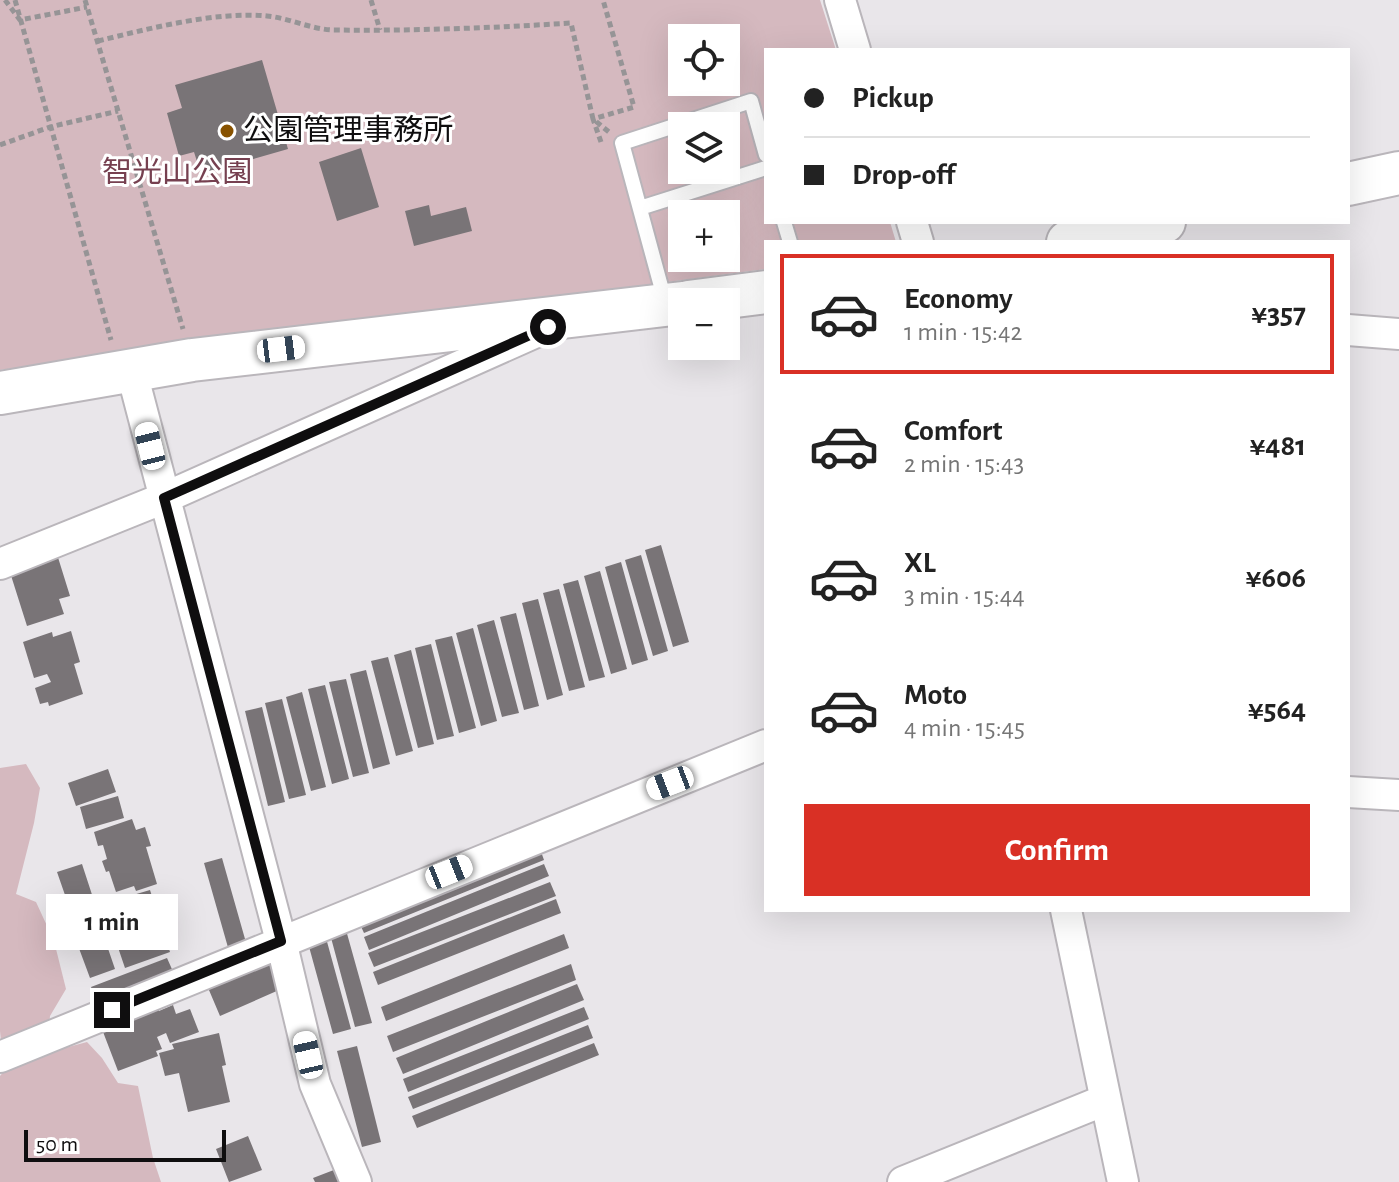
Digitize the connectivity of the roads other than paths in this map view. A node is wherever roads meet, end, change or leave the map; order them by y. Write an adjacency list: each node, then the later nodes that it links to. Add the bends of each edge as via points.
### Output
1 (840, 0): 2 (street)
2 (854, 48)
3 (764, 148): 7 (lane, via 751,101 622,143)
4 (764, 169): 7 (lane)
5 (1399, 173): 6 (street)
6 (1350, 184)
7 (640, 208): 10 (lane)
8 (1154, 224): 9 (street)
9 (1078, 240)
10 (673, 288)
11 (764, 292): 12 (street)
12 (740, 295)
13 (668, 304): 14 (street)
14 (575, 315): 17 (street, via 186,343); 19 (street)
15 (1350, 330): 16 (street)
16 (1399, 334)
17 (114, 357): 18 (street); 19 (street)
18 (0, 393)
19 (164, 498): 20 (street); 25 (street)
20 (0, 564)
21 (764, 746): 25 (street)
22 (1350, 792): 23 (street)
23 (1399, 795)
24 (1066, 912): 27 (street)
25 (281, 941): 26 (street); 28 (street, via 315,1084)
26 (0, 1057)
27 (1105, 1100): 29 (street); 30 (street)
28 (356, 1182)
29 (903, 1182)
30 (1123, 1182)

